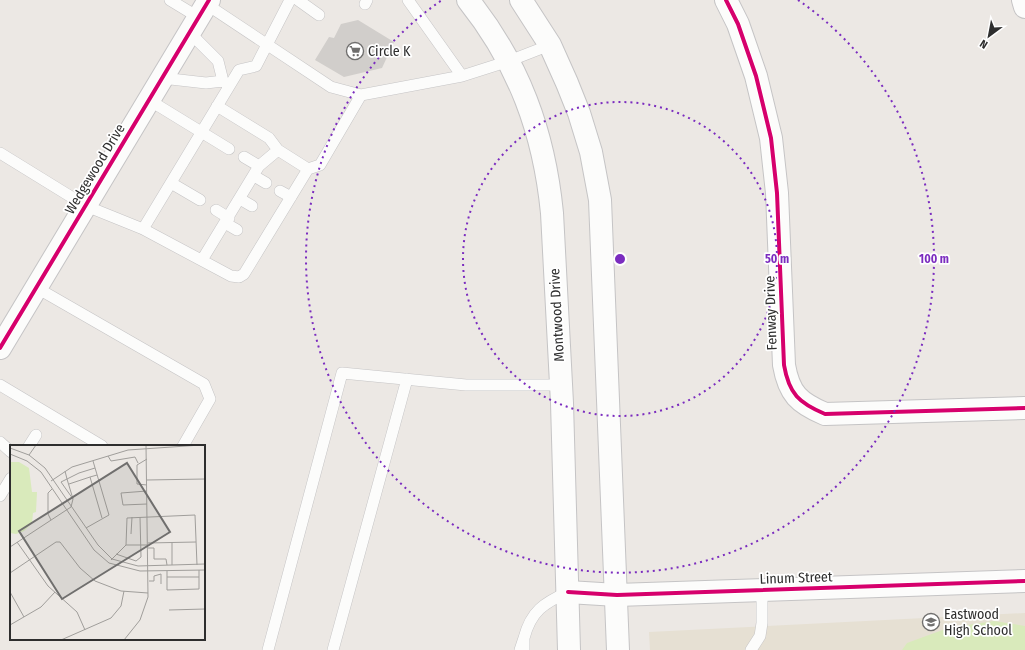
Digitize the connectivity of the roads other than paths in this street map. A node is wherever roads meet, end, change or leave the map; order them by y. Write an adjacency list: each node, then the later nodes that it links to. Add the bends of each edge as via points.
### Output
1 (170, 0): 10 (lane)
2 (290, 0): 12 (lane)
3 (408, 0): 15 (lane)
4 (468, 0): 14 (street, Montwood Drive)
5 (521, 0): 13 (street)
6 (726, 0): 48 (street, Fenway Drive, via 738,24 756,76 771,138 777,193 784,365 787,381 795,395 811,408 825,414)
7 (1023, 0): 9 (street)
8 (303, 1): 11 (lane)
9 (1025, 7)
10 (201, 13): 12 (lane); 16 (street, Wedgewood Drive); 17 (lane)
11 (319, 15)
12 (267, 45): 17 (lane, via 256,66 239,70); 18 (lane, via 331,87)
13 (550, 45): 14 (lane); 60 (street, via 579,113 591,152 600,200)
14 (509, 61): 15 (lane); 47 (street, Montwood Drive, via 525,95 539,138 549,183)
15 (462, 76): 18 (lane)
16 (162, 78): 17 (lane); 19 (street, Wedgewood Drive)
17 (226, 84): 20 (lane)
18 (360, 95): 26 (lane, via 320,165)
19 (149, 100): 21 (lane); 34 (street, Wedgewood Drive)
20 (217, 106): 21 (lane); 23 (lane, via 269,138)
21 (201, 132): 22 (lane); 29 (lane)
22 (229, 148)
23 (278, 150): 26 (lane); 27 (lane)
24 (0, 153): 34 (lane)
25 (244, 157): 27 (lane)
26 (308, 169): 31 (lane)
27 (256, 171): 28 (lane); 32 (lane)
28 (266, 182)
29 (171, 183): 33 (lane); 40 (lane)
30 (280, 192): 31 (lane)
31 (291, 197): 39 (lane)
32 (240, 199): 35 (lane); 38 (lane)
33 (200, 200)
34 (86, 206): 40 (lane); 43 (street, Wedgewood Drive)
35 (252, 206)
36 (216, 210): 38 (lane)
37 (266, 215): 39 (lane)
38 (227, 220): 41 (lane); 42 (lane)
39 (276, 221): 42 (lane, via 258,242 244,274 239,277 231,276)
40 (143, 229): 42 (lane)
41 (237, 230)
42 (202, 260)
43 (37, 288): 44 (street, Wedgewood Drive); 53 (lane, via 204,384 210,399)
44 (0, 348)
45 (407, 379): 47 (lane, via 466,385); 62 (lane, via 342,373); 63 (lane)
46 (0, 385): 52 (lane)
47 (561, 385): 59 (street, Montwood Drive)
48 (1025, 408)
49 (36, 436): 51 (lane)
50 (0, 442): 54 (lane)
51 (31, 445)
52 (100, 445)
53 (184, 445)
54 (10, 451)
55 (10, 480): 56 (lane)
56 (0, 496)
57 (1025, 580): 58 (street, Linum Street)
58 (762, 590): 60 (street, Linum Street); 68 (lane, via 760,636)
59 (568, 592): 60 (street, Linum Street); 61 (lane, via 550,600 537,611 528,624); 66 (street, Montwood Drive)
60 (617, 594): 67 (street)
61 (524, 638): 64 (lane); 65 (lane)
62 (268, 650)
63 (333, 650)
64 (520, 650)
65 (524, 650)
66 (570, 650)
67 (618, 650)
68 (751, 650)

